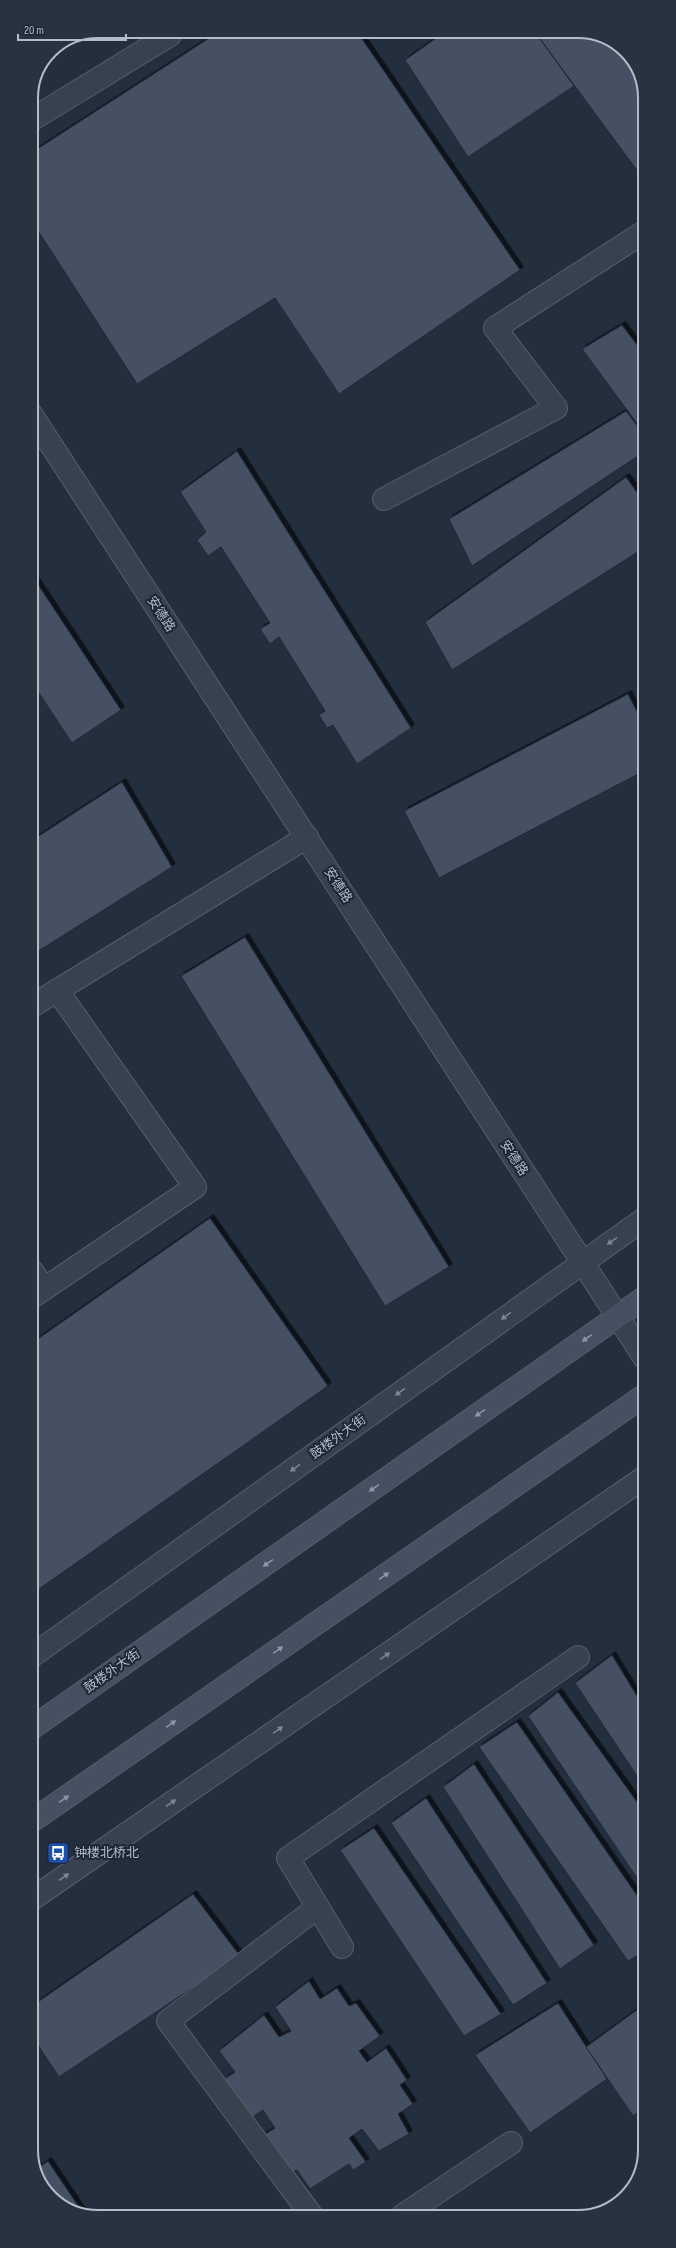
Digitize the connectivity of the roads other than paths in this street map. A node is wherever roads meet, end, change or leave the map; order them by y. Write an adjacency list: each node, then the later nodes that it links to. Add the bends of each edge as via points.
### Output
1 (165, 38): 2 (street)
2 (38, 116)
3 (638, 236): 5 (street, via 495,328 556,408)
4 (38, 425): 6 (street, 安德路)
5 (384, 499)
6 (307, 837): 7 (street); 10 (street, 安德路)
7 (57, 990): 8 (street); 11 (street, via 195,1187)
8 (38, 1002)
9 (638, 1223): 10 (street, 鼓楼外大街, one-way to 10)
10 (582, 1262): 13 (street, 安德路); 17 (street, 鼓楼外大街, one-way to 17)
11 (38, 1285)
12 (638, 1302): 13 (main road, 鼓楼外大街)
13 (619, 1316): 14 (street, 安德路); 19 (main road, 鼓楼外大街, one-way to 19)
14 (638, 1346)
15 (638, 1399): 20 (main road, one-way to 15)
16 (638, 1482): 21 (street, one-way to 16)
17 (38, 1652)
18 (578, 1657): 22 (street, via 288,1858)
19 (38, 1724)
20 (38, 1817)
21 (38, 1895)
22 (318, 1907): 23 (street); 25 (street, via 168,2021)
23 (342, 1947)
24 (511, 2143): 26 (street)
25 (308, 2210)
26 (411, 2210)

